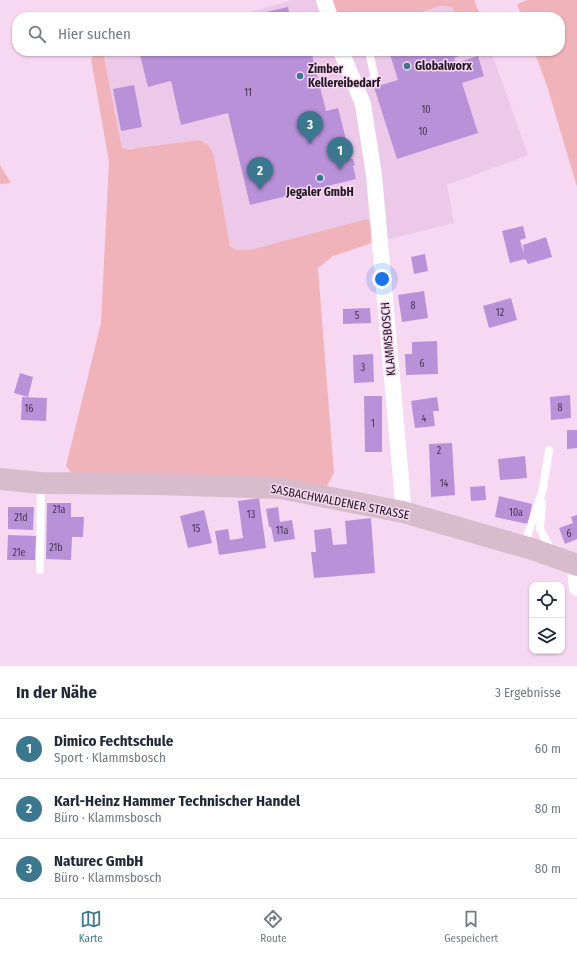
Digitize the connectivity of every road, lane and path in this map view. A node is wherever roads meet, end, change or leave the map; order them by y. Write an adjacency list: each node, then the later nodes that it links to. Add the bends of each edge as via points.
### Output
1 (324, 0): 2 (street)
2 (328, 12)
3 (343, 56): 5 (street, KLAMMSBOSCH)
4 (369, 56): 5 (lane, via 375,79)
5 (356, 87): 10 (street, KLAMMSBOSCH, via 363,104 374,175)
6 (549, 450): 9 (lane)
7 (0, 479): 8 (street, SASBACHWALDENER STRASSE)
8 (41, 483): 10 (street, SASBACHWALDENER STRASSE, via 280,488); 14 (lane)
9 (543, 490): 11 (lane); 12 (lane, via 540,529)
10 (402, 512): 11 (street, SASBACHWALDENER STRASSE)
11 (524, 547): 12 (street, SASBACHWALDENER STRASSE)
12 (554, 557): 13 (street, SASBACHWALDENER STRASSE)
13 (576, 565): 15 (street)
14 (40, 570)
15 (577, 588)

